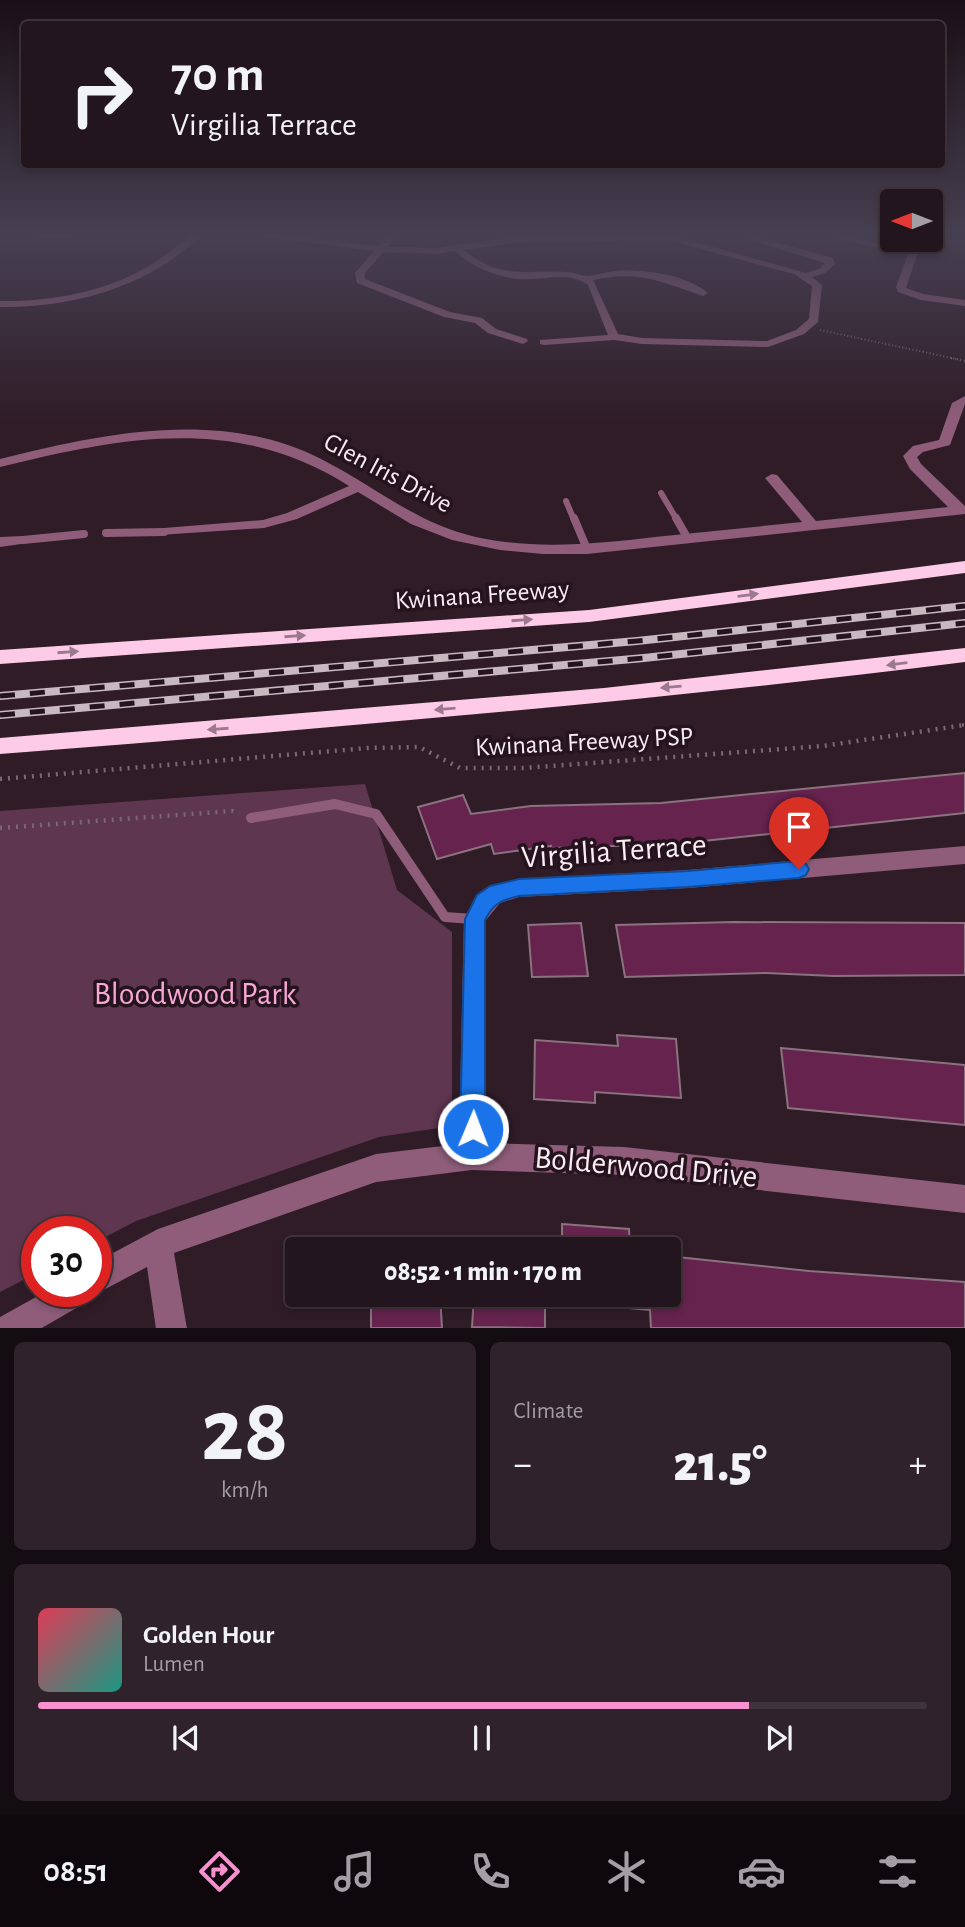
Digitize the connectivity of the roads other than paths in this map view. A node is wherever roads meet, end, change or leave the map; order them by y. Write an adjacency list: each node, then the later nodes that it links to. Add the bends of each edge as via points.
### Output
1 (60, 297): 7 (street)
2 (401, 297): 9 (street, via 448,315 478,320 492,331)
3 (597, 297): 8 (street)
4 (817, 297): 8 (street, via 807,328 780,341 757,345)
5 (921, 297): 6 (street)
6 (965, 303)
7 (0, 304)
8 (614, 337): 10 (street)
9 (523, 341)
10 (544, 342)
11 (965, 400): 17 (street, via 958,403 945,442 918,449 910,456)
12 (0, 463): 14 (street, Glen Iris Drive, via 97,441 198,435 294,452 320,462)
13 (772, 478): 18 (street)
14 (359, 487): 19 (street, via 279,521); 25 (street, Glen Iris Drive, via 417,521 458,537 537,550)
15 (661, 493): 22 (lane)
16 (566, 501): 25 (lane)
17 (962, 510): 18 (street, Glen Iris Drive)
18 (813, 526): 22 (street, Glen Iris Drive)
19 (164, 532): 20 (lane)
20 (106, 533)
21 (84, 534): 23 (lane)
22 (688, 539): 25 (street, Glen Iris Drive)
23 (23, 540): 24 (street)
24 (0, 542)
25 (587, 549)
26 (965, 567): 28 (highway, Kwinana Freeway, one-way to 26, via 589,616)
27 (965, 655): 29 (highway, one-way to 29, via 378,715)
28 (0, 657)
29 (0, 746)
30 (251, 818): 32 (lane, via 335,804 376,814 444,917)
31 (965, 855): 32 (street, Virgilia Terrace, via 519,888 497,892 484,902)
32 (475, 919): 33 (street)
33 (472, 1156): 34 (street, Bolderwood Drive, via 624,1161); 35 (street, Bolderwood Drive, via 376,1168)
34 (965, 1199)
35 (158, 1244): 36 (street, Bolderwood Drive); 39 (street)
36 (112, 1270)
37 (47, 1307): 38 (street)
38 (9, 1328)
39 (172, 1328)

